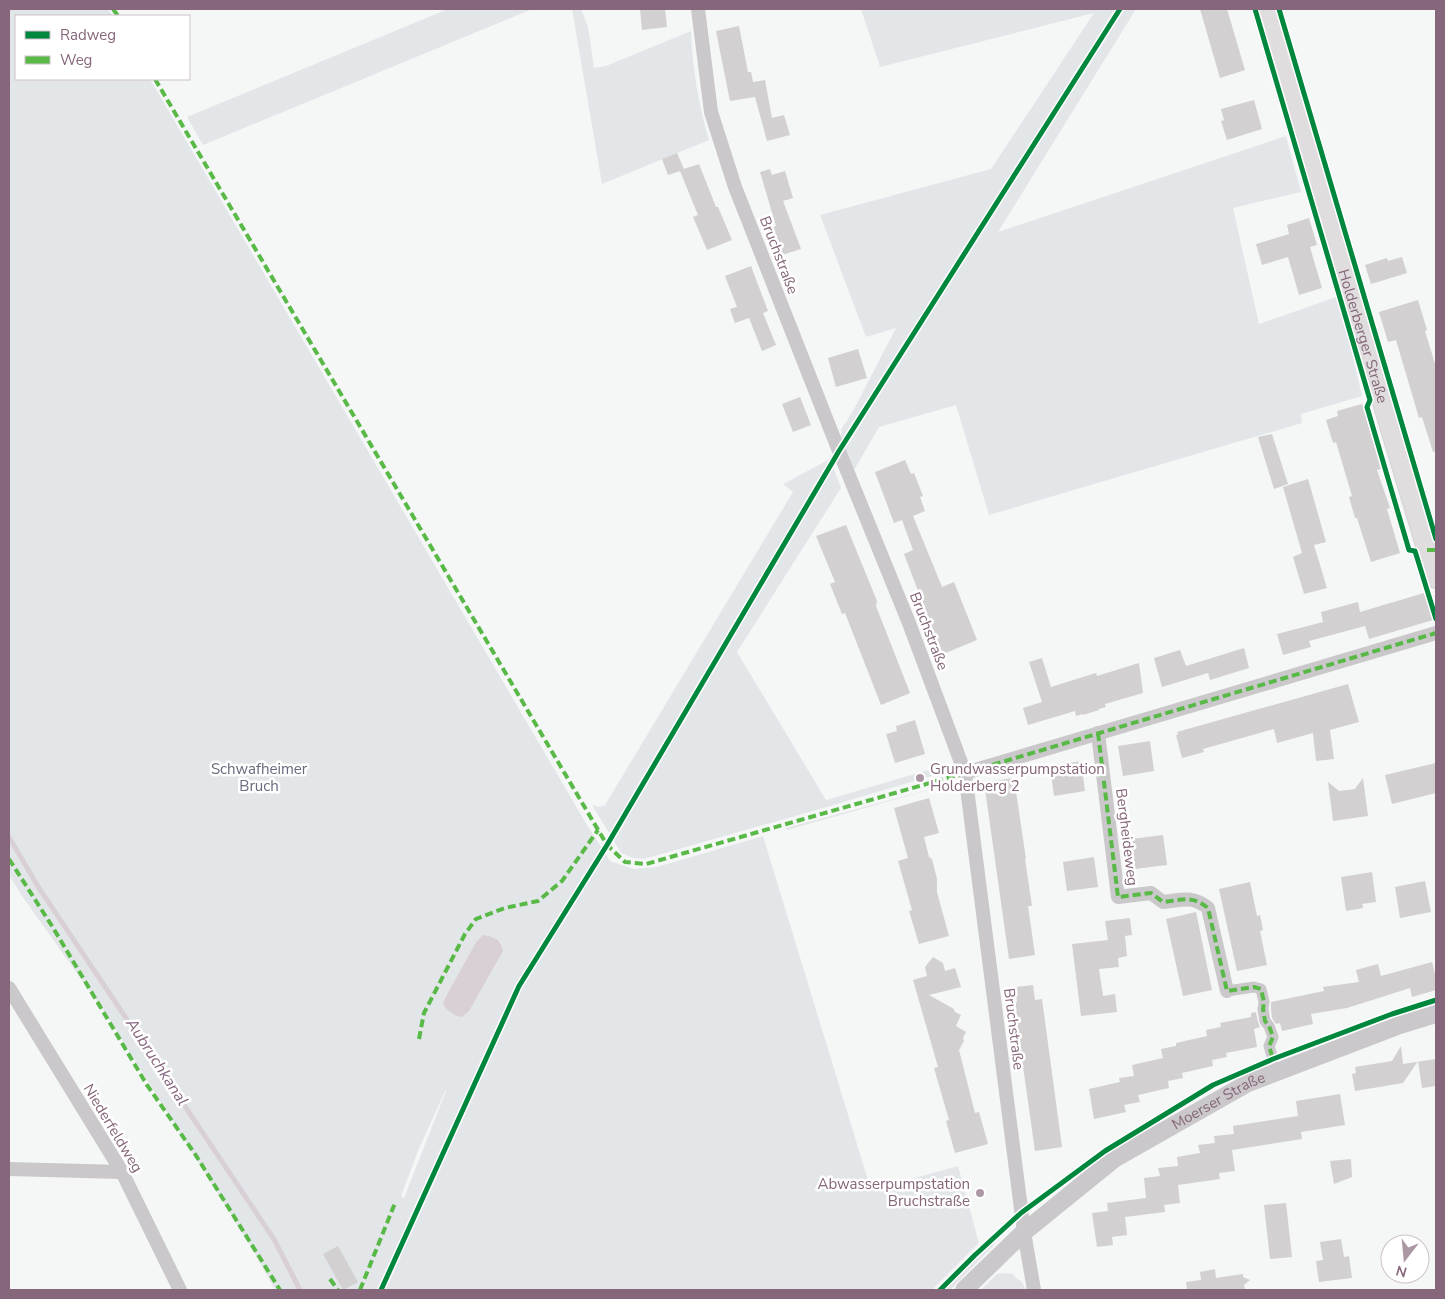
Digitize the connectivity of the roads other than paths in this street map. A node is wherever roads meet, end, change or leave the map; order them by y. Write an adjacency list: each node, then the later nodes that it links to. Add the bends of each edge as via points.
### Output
1 (698, 9): 6 (street, Bruchstraße, via 711,112 735,187 909,623)
2 (1267, 9): 3 (main road, Holderberger Straße)
3 (1436, 578)
4 (1436, 633): 5 (street)
5 (1098, 733): 6 (street); 8 (street, Bergheideweg, via 1118,897 1151,893 1163,902 1190,899 1208,908)
6 (965, 773): 13 (street, Bruchstraße)
7 (9, 988): 12 (street, Niederfeldweg)
8 (1227, 991): 10 (street, Bergheideweg, via 1261,989 1265,1021 1273,1037 1269,1046)
9 (1436, 1014): 13 (street, Moerser Straße, via 1396,1026 1248,1083 1114,1159)
10 (1273, 1059)
11 (9, 1169): 12 (street)
12 (122, 1172): 14 (street, Niederfeldweg)
13 (1024, 1232): 15 (street, Moerser Straße); 16 (street, Bruchstraße)
14 (180, 1290)
15 (964, 1290)
16 (1034, 1290)

